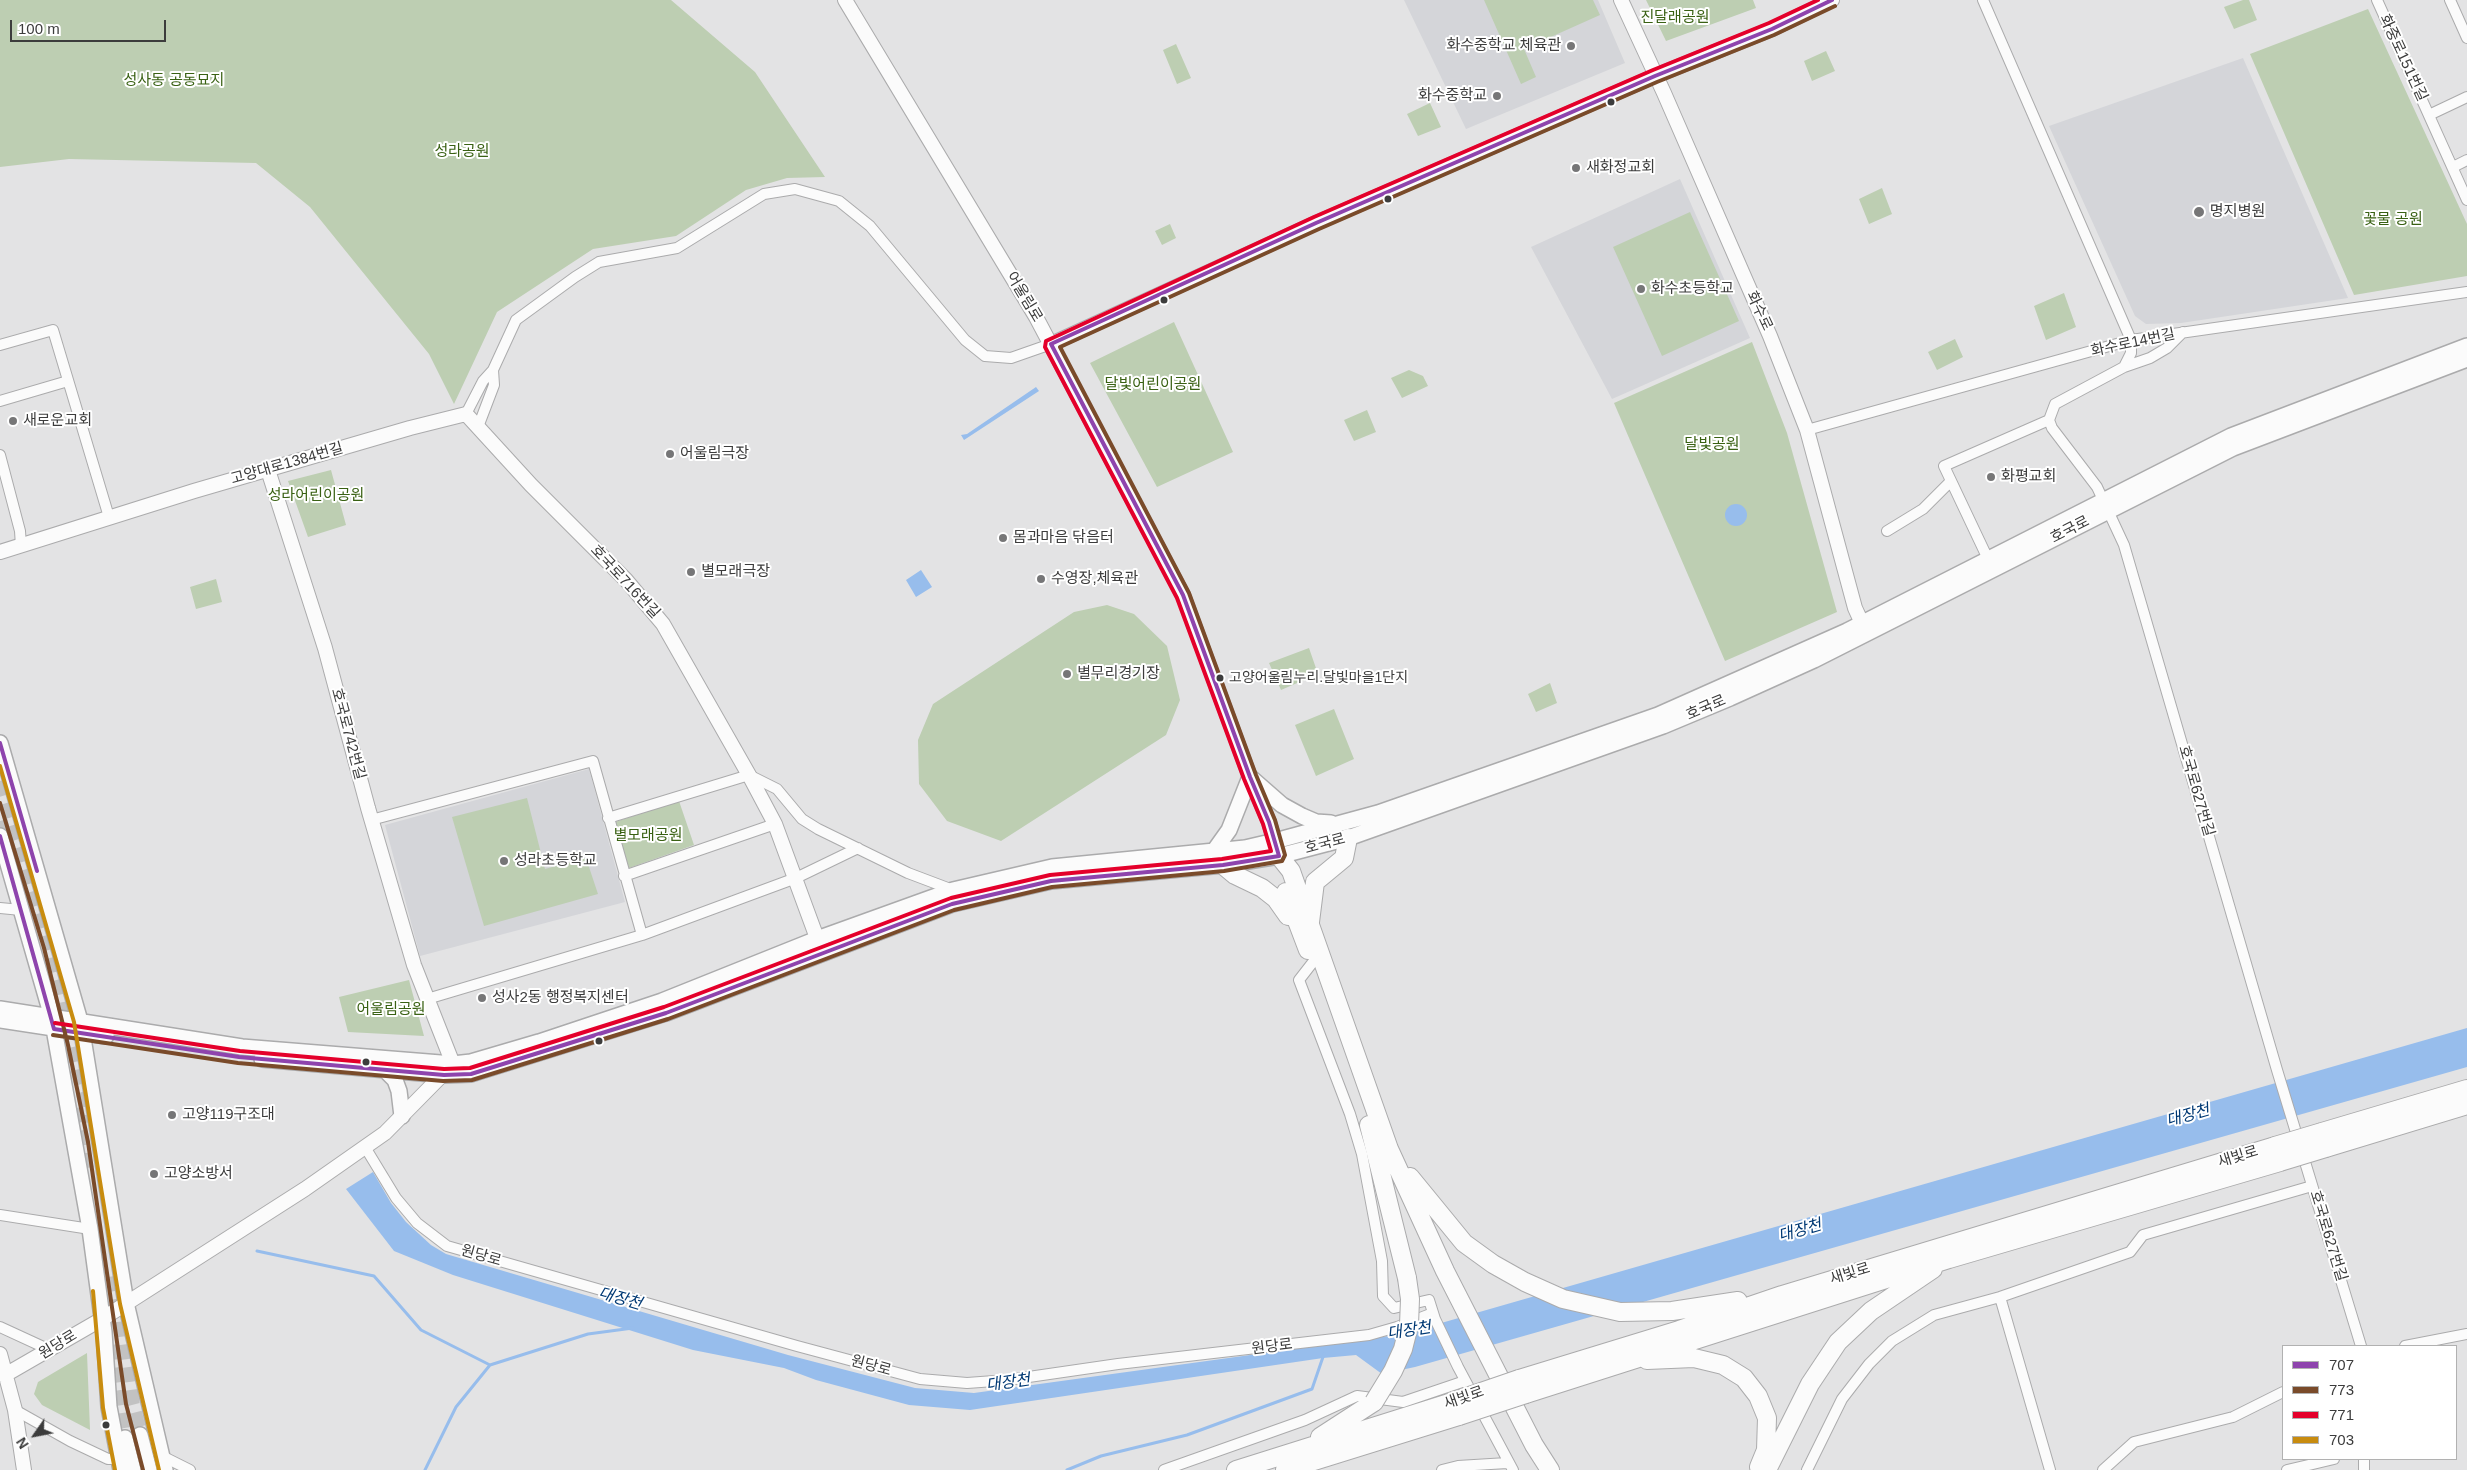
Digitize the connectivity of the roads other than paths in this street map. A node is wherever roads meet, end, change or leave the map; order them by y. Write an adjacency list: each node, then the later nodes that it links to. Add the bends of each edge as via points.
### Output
1 (846, 0): 17 (street, 어울림로)
2 (1621, 0): 8 (street, 화수로)
3 (1832, 0): 8 (street)
4 (1983, 0): 16 (street)
5 (2377, 0): 10 (street, 화중로151번길)
6 (2450, 0): 7 (street)
7 (2467, 38)
8 (1655, 76): 17 (street, via 1316,223); 28 (street, 화수로)
9 (2467, 97): 10 (street, 화중로151번길)
10 (2429, 115): 12 (street, 화중로151번길)
11 (2467, 160): 12 (street)
12 (2453, 167): 13 (street, 화중로151번길)
13 (2467, 200)
14 (2467, 292): 15 (street, 화수로14번길)
15 (2183, 332): 16 (street, 화수로14번길); 21 (street, via 2167,348)
16 (2130, 340): 21 (street, via 2130,353); 28 (street, 화수로14번길)
17 (1051, 344): 22 (street, via 1011,358 985,356 965,340 870,226 839,201 795,189 764,194 677,248 598,262 516,320); 41 (street, 어울림로, via 1183,595)
18 (0, 345): 23 (street, via 53,330)
19 (2467, 346): 32 (main road, 호국로, via 2231,436)
20 (2467, 359): 32 (main road, 호국로, via 2234,448)
21 (2124, 367): 26 (street, via 2055,404)
22 (493, 370): 25 (street); 27 (street, via 494,385)
23 (68, 381): 24 (street); 33 (street)
24 (0, 401)
25 (466, 414): 27 (street, 호국로716번길); 30 (street, 고양대로1384번길)
26 (2049, 420): 31 (street, via 1944,466); 32 (street, via 2097,487)
27 (478, 427): 40 (street, 호국로716번길, via 626,580 663,624)
28 (1808, 430): 38 (street, 화수로, via 1855,608)
29 (0, 455): 35 (street)
30 (268, 470): 33 (street, 고양대로1384번길); 43 (street, 호국로742번길, via 325,648)
31 (1951, 481): 34 (street, via 1923,509); 37 (street)
32 (2106, 505): 37 (main road, 호국로); 38 (main road, 호국로); 76 (street, 호국로627번길, via 2125,550)
33 (109, 517): 35 (street, 고양대로1384번길)
34 (1887, 532)
35 (21, 546): 36 (street, 고양대로1384번길)
36 (0, 552)
37 (1988, 559): 38 (main road, 호국로)
38 (1864, 628): 45 (main road, 호국로, via 1805,664 1663,726)
39 (0, 743): 63 (main road)
40 (750, 775): 42 (street); 44 (street, 호국로716번길); 47 (street, via 777,789 802,819)
41 (1250, 777): 45 (main road, via 1282,805); 48 (street, 어울림로); 49 (main road)
42 (608, 818): 43 (street, via 593,760); 50 (street)
43 (371, 820): 59 (street, 호국로742번길)
44 (775, 824): 50 (street); 51 (street, 호국로716번길)
45 (1343, 831): 48 (main road, 호국로); 55 (highway, via 1344,858 1315,882)
46 (0, 836): 54 (main road)
47 (858, 848): 51 (street); 52 (street, via 908,873)
48 (1277, 849): 49 (main road, 호국로); 55 (highway, via 1290,871)
49 (1218, 858): 52 (main road, 호국로, via 1052,867); 55 (highway, via 1235,875 1276,899 1286,915); 57 (main road, 호국로, via 1051,881 952,904)
50 (624, 876): 56 (street)
51 (796, 878): 56 (street); 57 (street, 호국로716번길)
52 (954, 890): 57 (main road, 호국로)
53 (0, 908): 54 (street)
54 (21, 910): 62 (main road)
55 (1303, 924): 58 (highway); 74 (highway)
56 (642, 935): 59 (street)
57 (820, 945): 67 (main road, 호국로, via 540,1042)
58 (1313, 962): 69 (highway); 84 (street, via 1300,980 1362,1154 1382,1261 1383,1296 1394,1308 1429,1300)
59 (427, 999): 67 (street, 호국로742번길)
60 (0, 1009): 62 (main road, 호국로)
61 (0, 1020): 62 (main road, 호국로)
62 (53, 1023): 63 (main road, 호국로); 78 (main road)
63 (81, 1027): 64 (main road, 호국로); 65 (main road, 호국로); 83 (main road)
64 (155, 1034): 65 (main road, via 139,1035); 67 (main road, 호국로, via 242,1047)
65 (140, 1041): 66 (main road, 호국로, via 239,1057)
66 (384, 1069): 67 (main road, 호국로); 72 (main road, via 395,1080)
67 (448, 1069): 72 (street, 원당로)
68 (2467, 1089): 71 (highway, 새빛로)
69 (1358, 1095): 80 (highway); 100 (highway, bridge, via 1374,1139 1407,1278 1409,1325 1403,1349 1374,1402)
70 (2467, 1105): 71 (highway, 새빛로)
71 (2427, 1109): 75 (highway, 새빛로, bridge)
72 (402, 1116): 73 (street, 원당로)
73 (365, 1147): 83 (street, 원당로); 84 (street, 원당로, via 416,1224 447,1246 920,1379 967,1383 1008,1380 1369,1335)
74 (1389, 1148): 80 (highway); 81 (highway, via 1464,1243 1493,1264 1563,1299 1620,1312 1672,1311)
75 (2278, 1154): 79 (highway, 새빛로); 81 (highway, 새빛로)
76 (2312, 1186): 82 (street, via 2143,1235 2130,1252); 88 (street, 호국로627번길)
77 (0, 1215): 78 (street)
78 (90, 1229): 85 (main road)
79 (1949, 1258): 92 (highway, 새빛로); 116 (highway, via 1871,1311 1838,1342 1810,1384)
80 (1442, 1273): 94 (highway)
81 (1782, 1295): 96 (highway, 새빛로)
82 (2000, 1297): 117 (street, via 1934,1315 1892,1341 1842,1399); 118 (street)
83 (126, 1303): 85 (street, 원당로); 102 (main road)
84 (1434, 1316): 95 (street)
85 (102, 1319): 90 (street, 원당로); 103 (main road, via 109,1407)
86 (0, 1327): 90 (street)
87 (2467, 1334): 89 (street)
88 (2361, 1345)
89 (2410, 1345)
90 (50, 1350): 93 (street, 원당로)
91 (0, 1354): 93 (street)
92 (1624, 1361): 96 (highway, 새빛로); 115 (highway, via 1694,1358 1723,1365 1744,1378 1758,1396 1767,1418 1766,1450)
93 (2, 1376): 99 (street)
94 (1496, 1378): 113 (highway, via 1528,1450); 114 (highway)
95 (1465, 1381): 104 (street); 109 (street, via 1403,1402 1357,1396 1305,1420)
96 (1522, 1386): 98 (highway, 새빛로, bridge)
97 (2282, 1392): 119 (street, via 2233,1417 2134,1442)
98 (1455, 1409): 100 (highway, 새빛로); 111 (highway, 새빛로)
99 (14, 1410): 103 (street); 105 (street)
100 (1296, 1451): 110 (highway, 새빛로)
101 (2330, 1460): 120 (street)
102 (164, 1463): 108 (street)
103 (120, 1465)
104 (1510, 1466): 112 (street, via 1458,1466)
105 (24, 1470)
106 (133, 1470): 107 (main road, via 132,1436)
107 (148, 1470)
108 (190, 1470)
109 (1164, 1470)
110 (1236, 1470)
111 (1285, 1470)
112 (1442, 1470)
113 (1541, 1470)
114 (1550, 1470)
115 (1757, 1470)
116 (1767, 1470)
117 (1807, 1470)
118 (2050, 1470)
119 (2104, 1470)
120 (2287, 1470)

